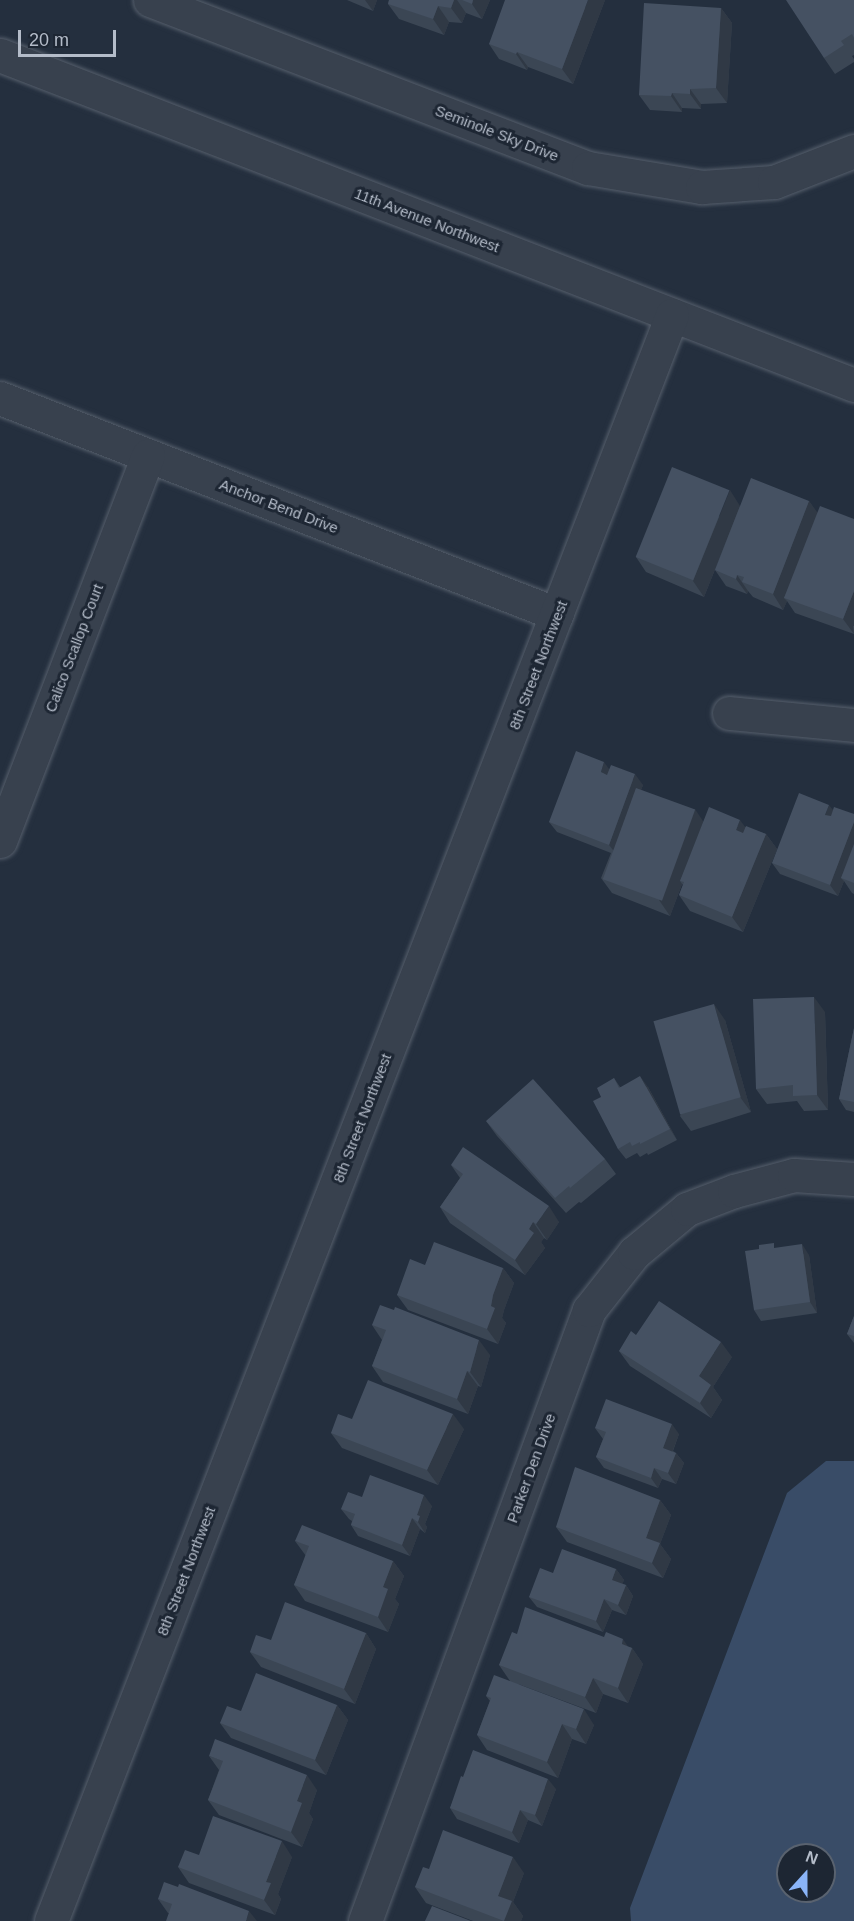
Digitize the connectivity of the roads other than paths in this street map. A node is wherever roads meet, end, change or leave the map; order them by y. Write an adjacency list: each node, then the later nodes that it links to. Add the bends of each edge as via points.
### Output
1 (150, 0): 3 (street, Seminole Sky Drive, via 588,168 702,188 774,182)
2 (0, 55): 4 (street, 11th Avenue Northwest)
3 (854, 151)
4 (672, 315): 5 (street, 11th Avenue Northwest); 8 (street, 8th Street Northwest)
5 (854, 385)
6 (0, 398): 7 (street, Anchor Bend Drive)
7 (148, 454): 8 (street, Anchor Bend Drive); 11 (street, Calico Scallop Court)
8 (557, 614): 13 (street, 8th Street Northwest)
9 (729, 713): 10 (street)
10 (854, 725)
11 (0, 841)
12 (854, 1179): 14 (street, Parker Den Drive, via 794,1175 687,1209 634,1253 589,1310)
13 (51, 1921)
14 (365, 1921)

